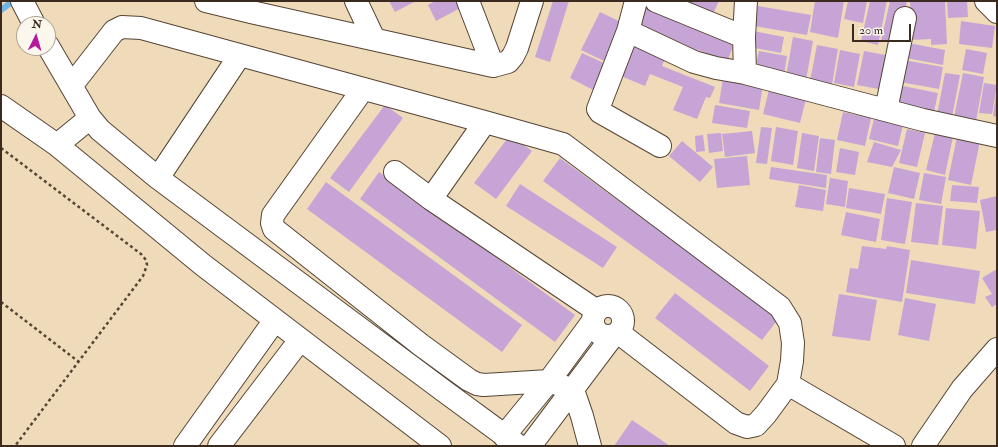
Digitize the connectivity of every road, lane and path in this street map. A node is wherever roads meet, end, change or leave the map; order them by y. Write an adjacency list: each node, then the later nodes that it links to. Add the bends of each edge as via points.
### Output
1 (206, 1): 9 (street)
2 (356, 1): 14 (street)
3 (468, 1): 17 (street)
4 (532, 1): 17 (street, via 513,56 508,62)
5 (636, 1): 12 (street)
6 (656, 1): 13 (street)
7 (746, 1): 13 (street)
8 (986, 1): 10 (street)
9 (248, 7): 14 (street)
10 (997, 12)
11 (905, 18): 22 (street)
12 (628, 31): 18 (street, via 694,62); 27 (street, via 598,109)
13 (744, 37): 18 (street)
14 (374, 39): 17 (street)
15 (240, 55): 19 (street, via 141,28 122,27 114,31); 20 (street); 30 (street)
16 (54, 56): 19 (street)
17 (493, 66)
18 (745, 73): 22 (street)
19 (72, 85): 23 (street)
20 (363, 89): 24 (street); 39 (street, via 273,215 274,230 421,346 469,380 484,385)
21 (1, 106): 26 (street)
22 (886, 110): 25 (street)
23 (90, 118): 26 (street); 30 (street, via 100,130)
24 (485, 122): 31 (street); 40 (street, via 563,144 780,307 790,323 793,343)
25 (997, 136)
26 (57, 144): 34 (street, via 203,265)
27 (660, 146)
28 (1, 148): 38 (path, via 146,260 143,276)
29 (395, 172): 31 (street)
30 (158, 178): 42 (street)
31 (432, 199): 33 (street)
32 (1, 302): 38 (path)
33 (595, 316): 35 (street, via 600,308 608,306 615,307 621,312 624,319 623,327); 39 (street)
34 (275, 320): 36 (street); 45 (street)
35 (615, 335): 40 (street, via 736,423 747,427 756,425); 41 (street)
36 (300, 340): 46 (street); 47 (street)
37 (997, 349): 50 (street, via 962,389)
38 (79, 362): 44 (path)
39 (549, 381): 41 (street); 42 (street)
40 (788, 384): 43 (street)
41 (572, 390): 48 (street); 49 (street)
42 (512, 441)
43 (890, 445)
44 (15, 446)
45 (185, 446)
46 (219, 446)
47 (440, 446)
48 (530, 446)
49 (590, 446)
50 (922, 446)

